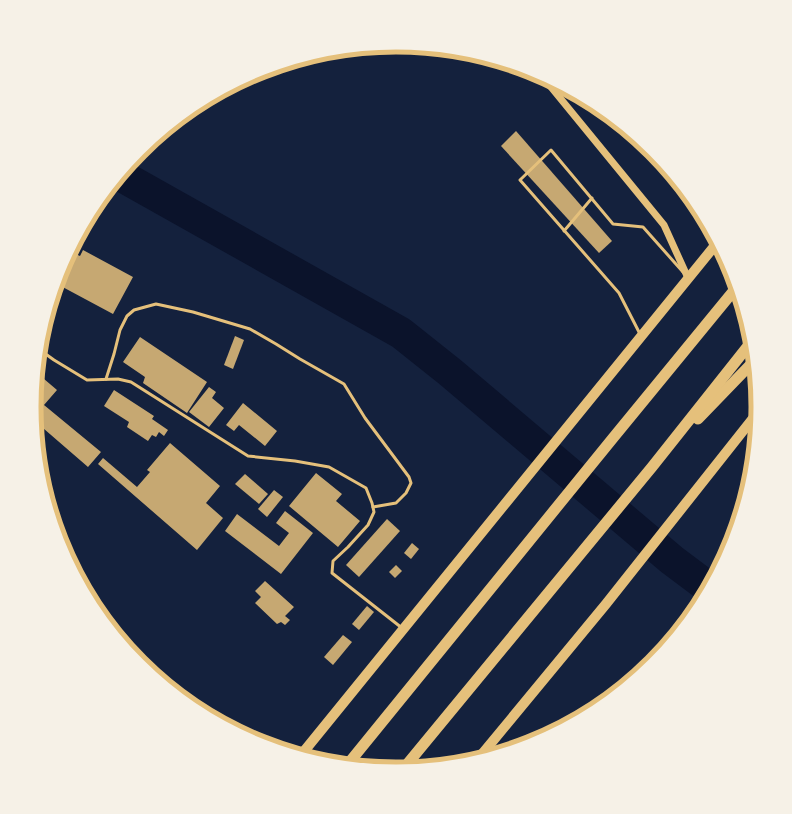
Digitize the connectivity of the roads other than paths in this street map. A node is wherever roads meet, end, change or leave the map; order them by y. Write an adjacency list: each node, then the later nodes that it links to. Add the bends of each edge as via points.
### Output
1 (552, 89): 5 (street, via 664,225)
2 (592, 198): 3 (lane); 3 (lane, via 551,150 520,180); 5 (lane, via 613,224 643,227)
3 (564, 231): 7 (lane, via 619,293)
4 (713, 247): 5 (main road)
5 (688, 278): 7 (main road)
6 (732, 293): 18 (highway)
7 (641, 336): 15 (main road)
8 (746, 349): 13 (highway)
9 (45, 354): 11 (lane, via 87,380)
10 (748, 367): 13 (highway)
11 (106, 379): 14 (lane, via 131,382 248,456 329,467 366,488); 14 (lane, via 120,330 127,316 134,310 156,304 250,329 344,384 365,418 409,477 411,483 396,503)
12 (750, 422): 17 (main road)
13 (653, 466): 19 (highway)
14 (373, 507): 15 (lane, via 374,512 368,525 333,561 332,573)
15 (403, 629): 16 (main road)
16 (305, 750)
17 (485, 751)
18 (352, 759)
19 (409, 761)

